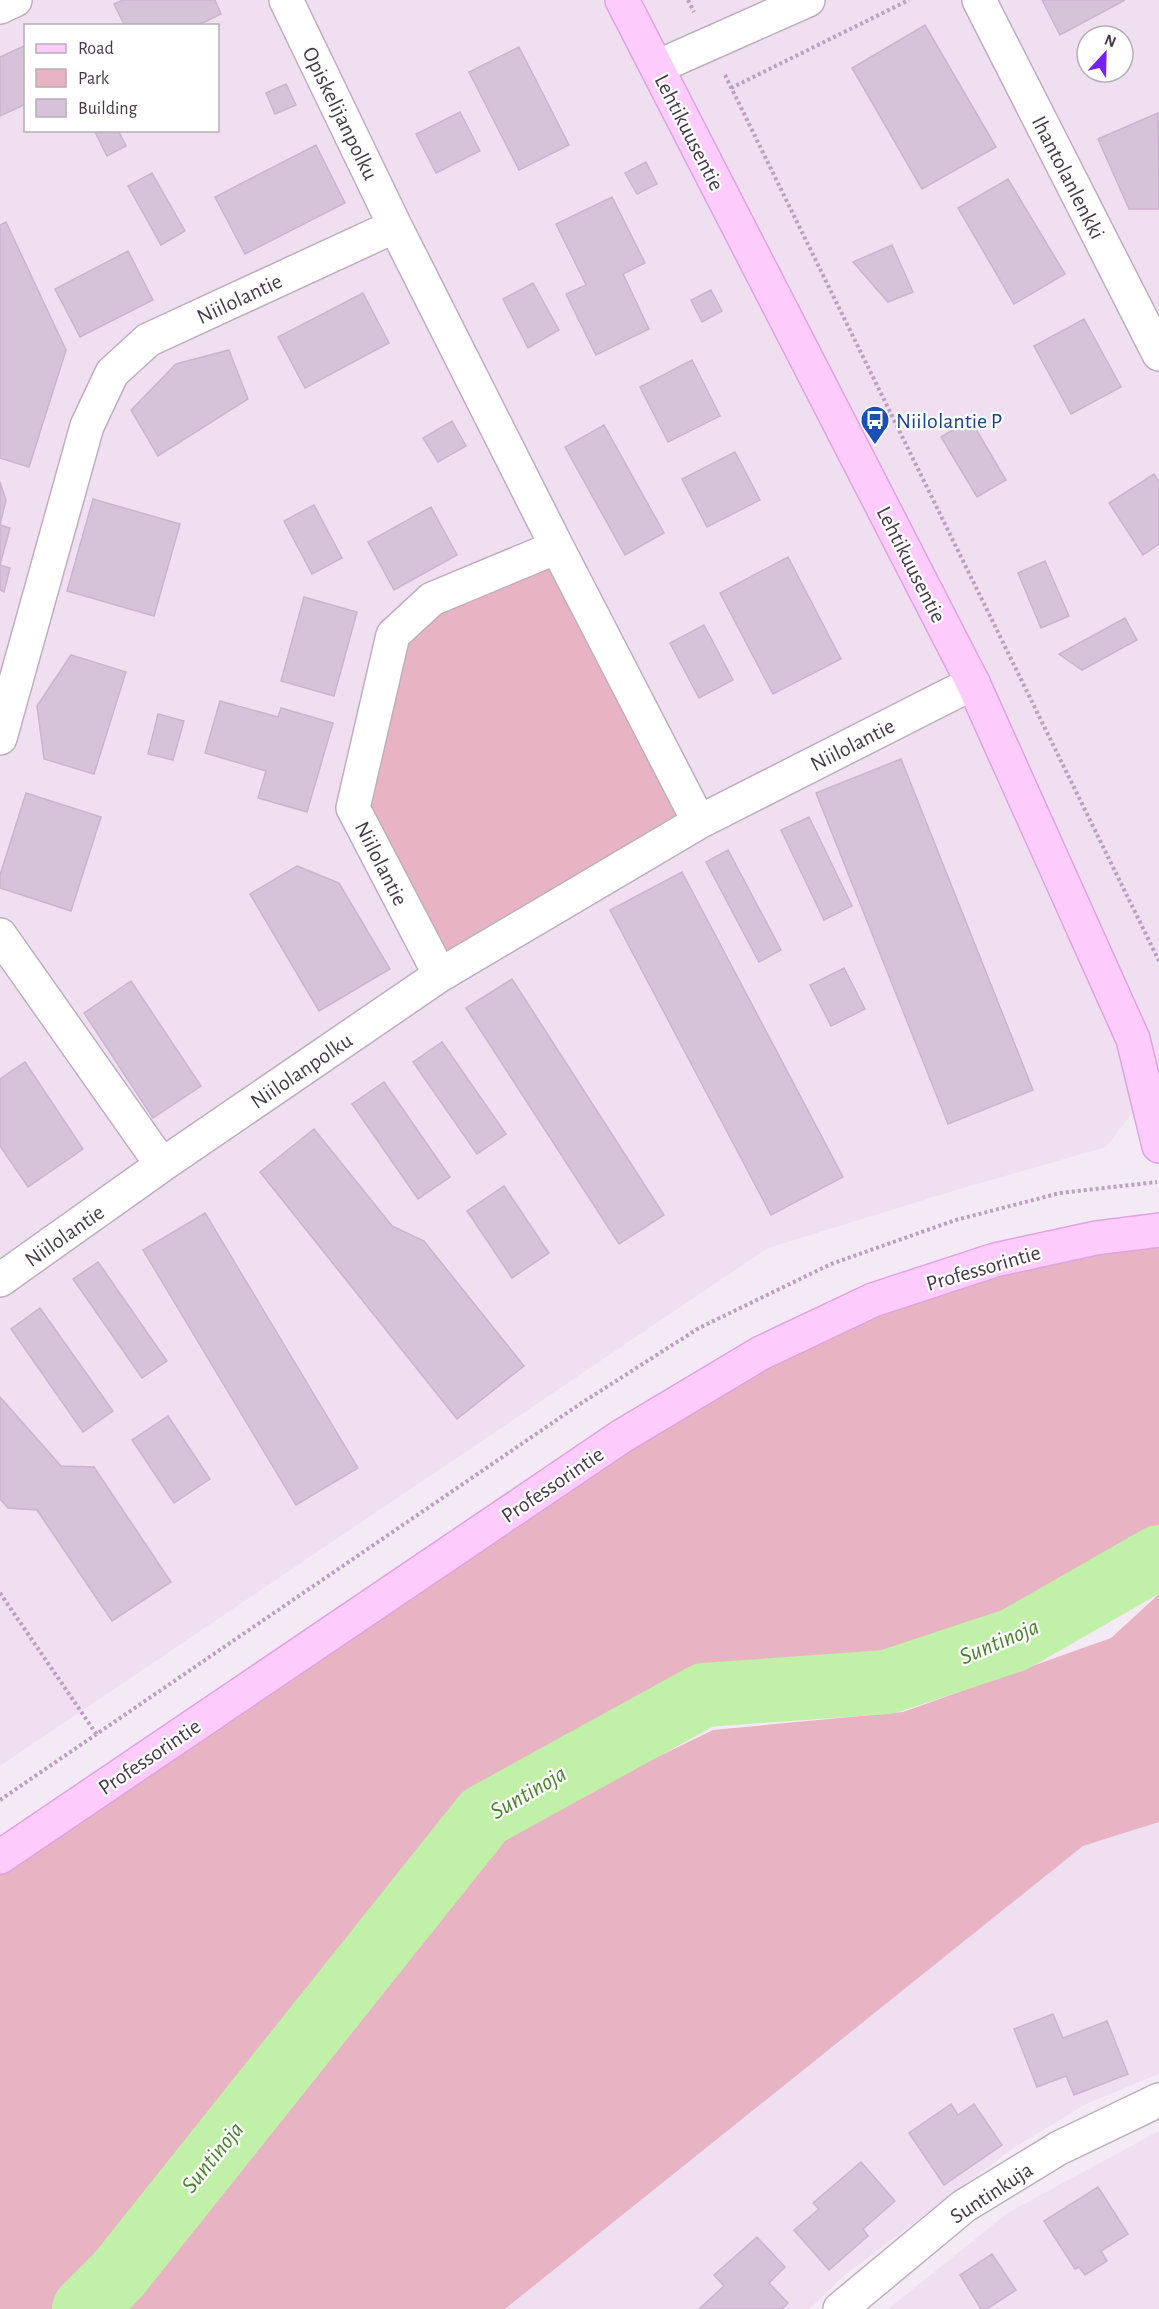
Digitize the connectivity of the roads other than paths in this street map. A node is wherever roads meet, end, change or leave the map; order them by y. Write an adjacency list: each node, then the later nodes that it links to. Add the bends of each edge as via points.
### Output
1 (15, 0): 6 (street)
2 (286, 0): 8 (street, Opiskelijanpolku)
3 (622, 0): 7 (main road, Lehtikuusentie)
4 (808, 0): 7 (street)
5 (979, 0): 9 (street, Ihantolanlenkki)
6 (0, 7)
7 (657, 67): 11 (main road, Lehtikuusentie)
8 (395, 226): 10 (street); 12 (street, Niilolantie, via 148,340 112,373 87,426)
9 (1159, 354)
10 (557, 547): 13 (street); 15 (street, Niilolantie, via 432,599 393,635 353,808)
11 (973, 682): 13 (street, Niilolantie); 16 (main road, Lehtikuusentie, via 1133,1039)
12 (0, 738)
13 (699, 822): 15 (street, Niilolantie)
14 (0, 935): 17 (street)
15 (440, 975): 17 (street, Niilolanpolku)
16 (1159, 1146)
17 (162, 1165): 19 (street, Niilolantie)
18 (1159, 1230): 20 (main road, Professorintie, via 1096,1238 994,1260 873,1300 761,1353 622,1436)
19 (0, 1280)
20 (0, 1857)
21 (1159, 2100): 22 (street, Suntinkuja, via 1059,2148 964,2206)
22 (840, 2309)

